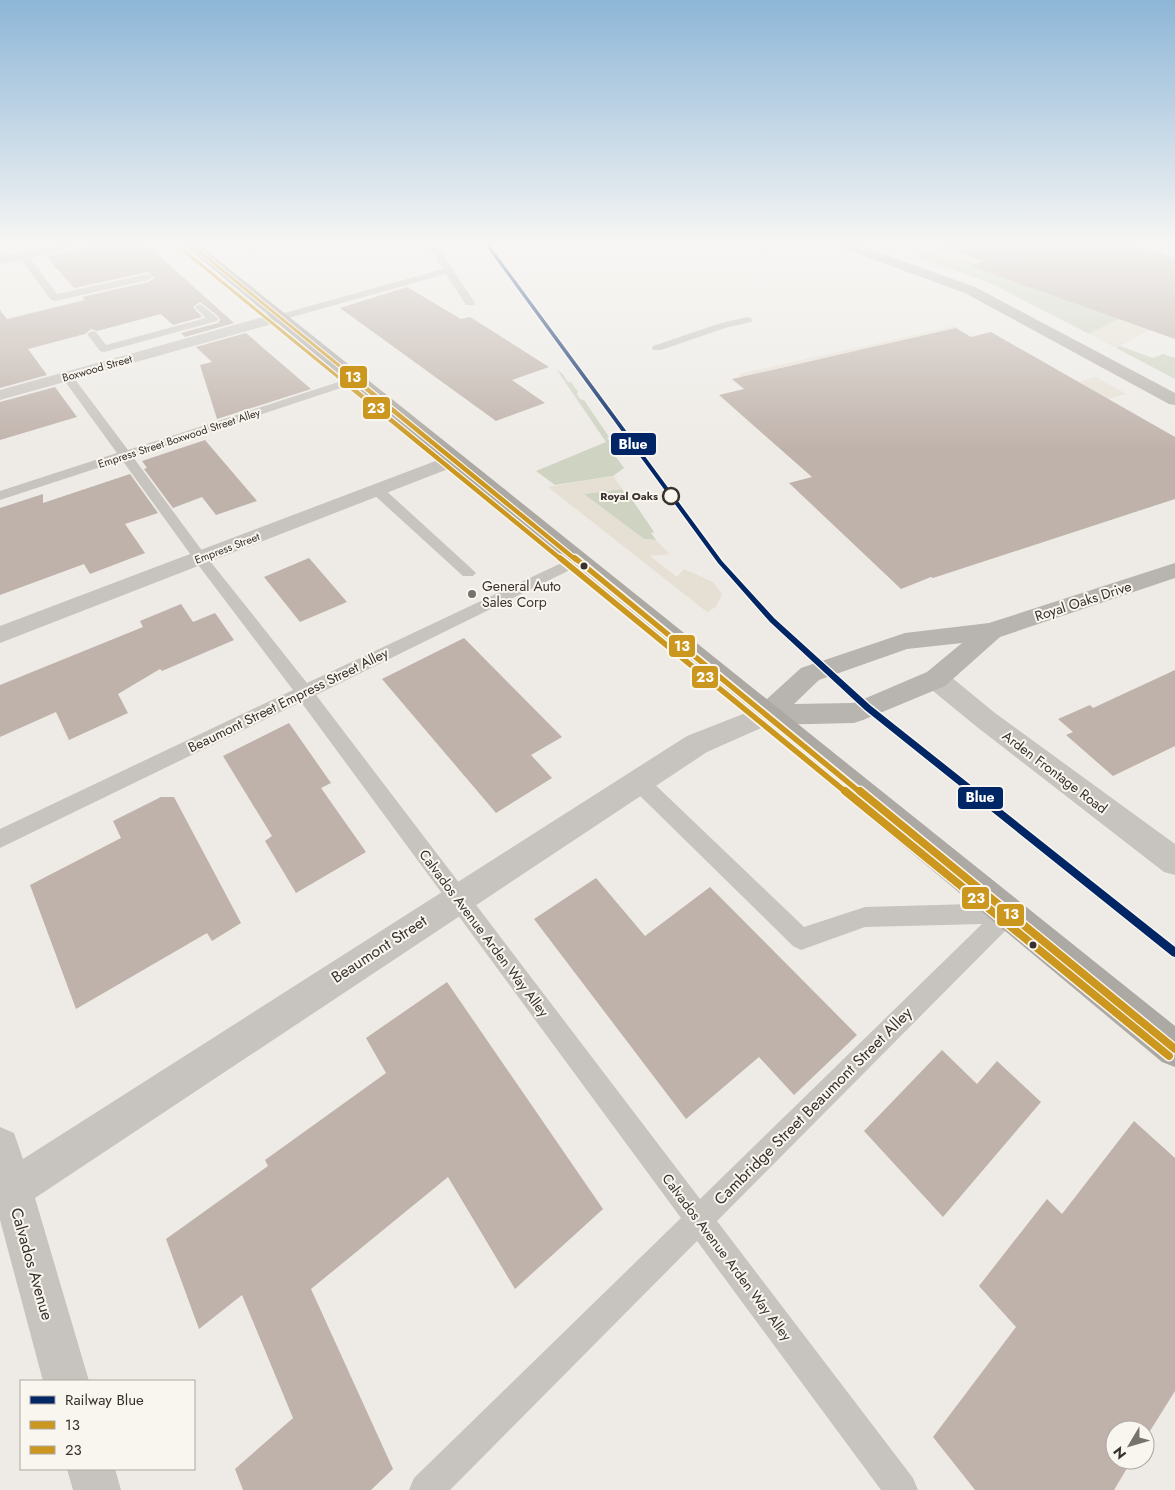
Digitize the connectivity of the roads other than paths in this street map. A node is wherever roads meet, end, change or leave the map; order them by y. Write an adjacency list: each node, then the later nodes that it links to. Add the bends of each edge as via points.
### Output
1 (206, 313): 8 (lane, via 213,319)
2 (275, 313): 5 (main road)
3 (297, 313): 5 (lane)
4 (1012, 313): 14 (street)
5 (281, 317): 10 (street, Boxwood Street); 12 (main road)
6 (747, 320): 9 (lane)
7 (92, 334): 8 (lane, via 104,349)
8 (133, 341): 10 (lane)
9 (657, 348)
10 (146, 354): 11 (street, Boxwood Street)
11 (68, 376): 13 (street, Boxwood Street); 15 (lane, Calvados Avenue Arden Way Alley)
12 (358, 379): 15 (lane, Empress Street Boxwood Street Alley); 16 (main road)
13 (0, 395)
14 (1175, 400)
15 (126, 455): 18 (lane, Empress Street Boxwood Street Alley); 19 (lane, Calvados Avenue Arden Way Alley)
16 (454, 460): 17 (street, Empress Street); 20 (main road)
17 (376, 490): 19 (street, Empress Street); 22 (lane)
18 (0, 496)
19 (201, 559): 24 (street, Empress Street); 26 (lane, Calvados Avenue Arden Way Alley)
20 (576, 561): 26 (lane, Beaumont Street Empress Street Alley); 27 (main road)
21 (1175, 570): 23 (street, Royal Oaks Drive)
22 (468, 573)
23 (991, 631): 25 (street, Royal Oaks Drive); 27 (street, Royal Oaks Drive, via 905,641 810,674)
24 (0, 635)
25 (936, 679): 27 (street, Royal Oaks Drive, via 854,713); 30 (street, Arden Frontage Road)
26 (304, 692): 29 (lane, Beaumont Street Empress Street Alley); 31 (lane, Calvados Avenue Arden Way Alley)
27 (766, 715): 28 (street, Beaumont Street, via 697,744); 32 (main road)
28 (639, 782): 31 (street, Beaumont Street); 32 (lane, via 801,939 864,917)
29 (0, 839)
30 (1175, 862)
31 (458, 898): 35 (street, Beaumont Street); 36 (lane, Calvados Avenue Arden Way Alley)
32 (1008, 913): 33 (main road); 36 (lane, Cambridge Street Beaumont Street Alley)
33 (1175, 1049)
34 (0, 1147): 35 (street, Calvados Avenue)
35 (6, 1193): 37 (street, Calvados Avenue)
36 (699, 1219): 40 (lane, Cambridge Street Beaumont Street Alley); 41 (lane, Calvados Avenue Arden Way Alley)
37 (66, 1380)
38 (91, 1470): 39 (street)
39 (97, 1490)
40 (426, 1490)
41 (901, 1490)

